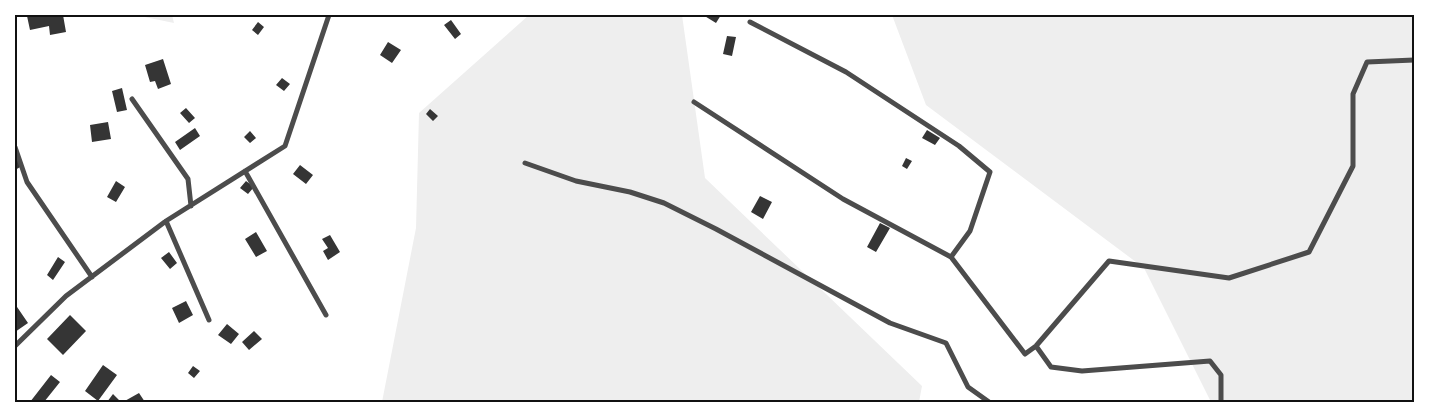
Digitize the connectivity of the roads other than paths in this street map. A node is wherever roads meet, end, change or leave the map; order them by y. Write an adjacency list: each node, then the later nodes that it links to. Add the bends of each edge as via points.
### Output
1 (329, 15): 8 (street, via 286,146)
2 (750, 22): 11 (street, via 846,72 959,146 990,172 970,231)
3 (1413, 62): 16 (street, via 1366,62 1353,94 1353,166 1309,252 1229,278 1109,261)
4 (132, 99): 9 (street, via 188,179)
5 (694, 102): 11 (street, via 842,199)
6 (15, 148): 12 (street, via 27,182)
7 (524, 163): 17 (street, via 576,181 664,203 890,323 946,343 968,387)
8 (245, 171): 9 (street); 13 (street)
9 (191, 206): 10 (street)
10 (166, 222): 12 (street); 14 (street)
11 (951, 257): 16 (street, via 1025,354)
12 (92, 277): 15 (street, via 66,296)
13 (326, 315)
14 (209, 320)
15 (15, 346)
16 (1036, 346): 18 (street, via 1051,367 1082,371 1210,361 1220,375)
17 (989, 402)
18 (1221, 402)

